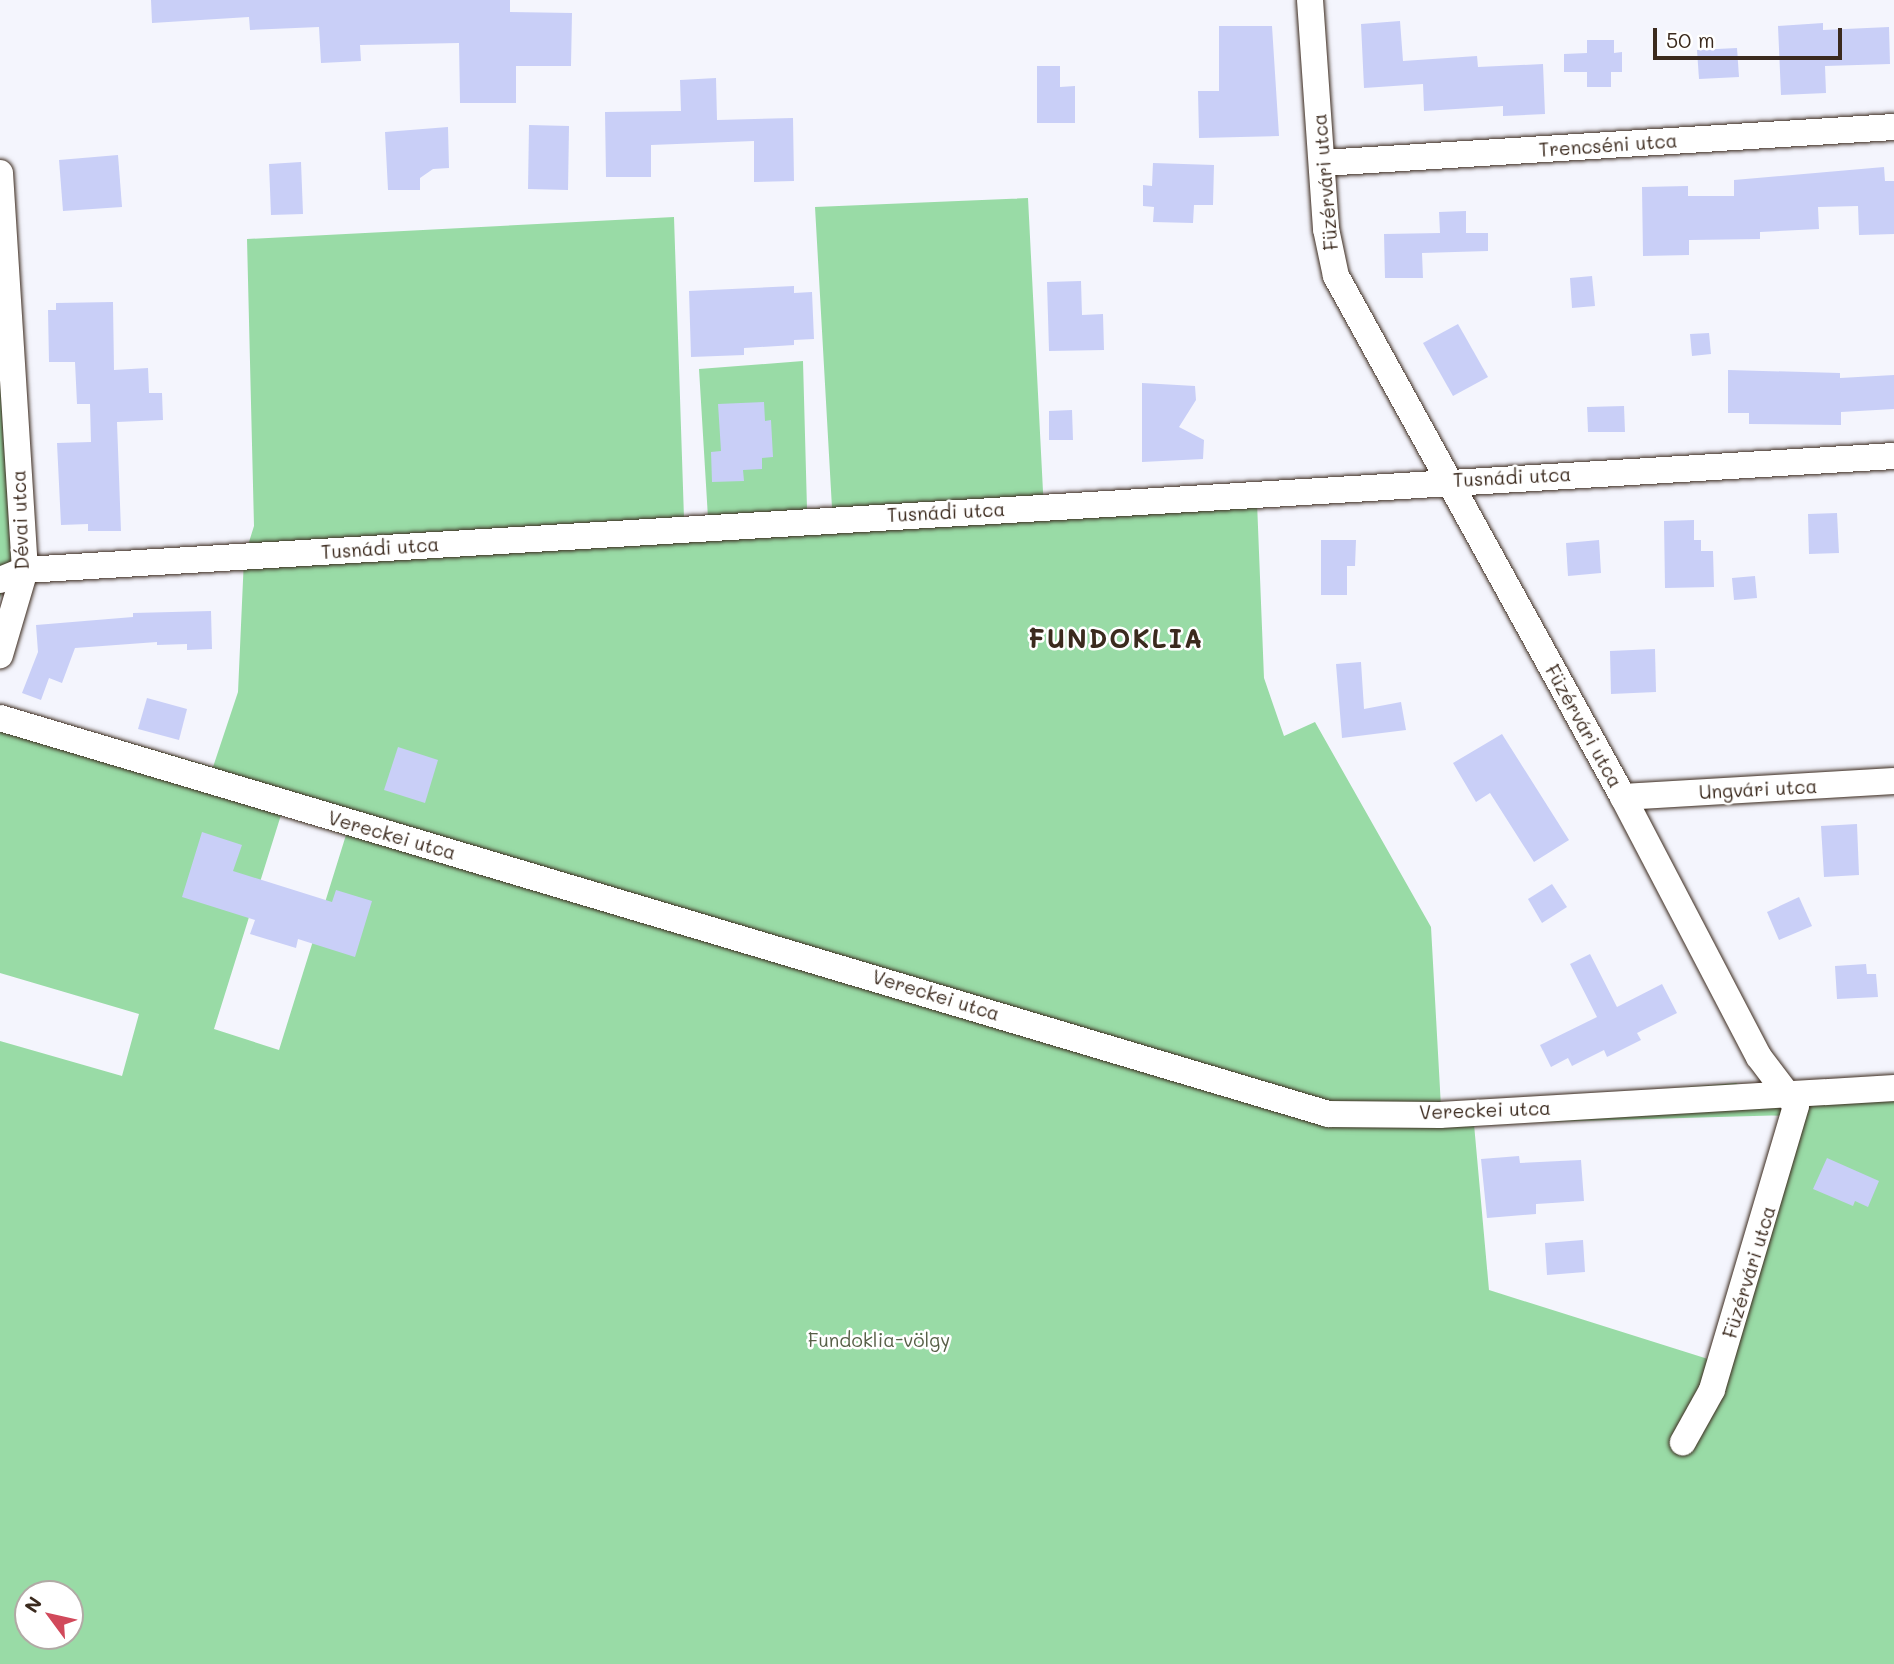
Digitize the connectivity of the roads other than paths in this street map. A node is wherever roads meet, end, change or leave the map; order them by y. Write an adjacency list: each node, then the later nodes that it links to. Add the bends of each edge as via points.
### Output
1 (1310, 0): 3 (street, Füzérvári utca)
2 (1894, 127): 3 (street, Trencséni utca)
3 (1323, 163): 6 (street, Füzérvári utca, via 1326,229 1336,276)
4 (0, 173): 7 (street, Dévai utca)
5 (1894, 456): 6 (street, Tusnádi utca)
6 (1448, 480): 7 (street, Tusnádi utca, via 1372,490); 12 (street, Füzérvári utca)
7 (24, 570): 8 (street, Tusnádi utca); 9 (street, Dévai utca)
8 (0, 580)
9 (0, 655)
10 (0, 718): 14 (street, Vereckei utca, via 1328,1114 1440,1115)
11 (1894, 781): 12 (street, Ungvári utca)
12 (1623, 797): 14 (street, Füzérvári utca, via 1759,1057)
13 (1894, 1088): 14 (street, Vereckei utca)
14 (1788, 1092): 15 (street, Füzérvári utca, via 1796,1106 1790,1132 1734,1321 1712,1390)
15 (1683, 1442)

